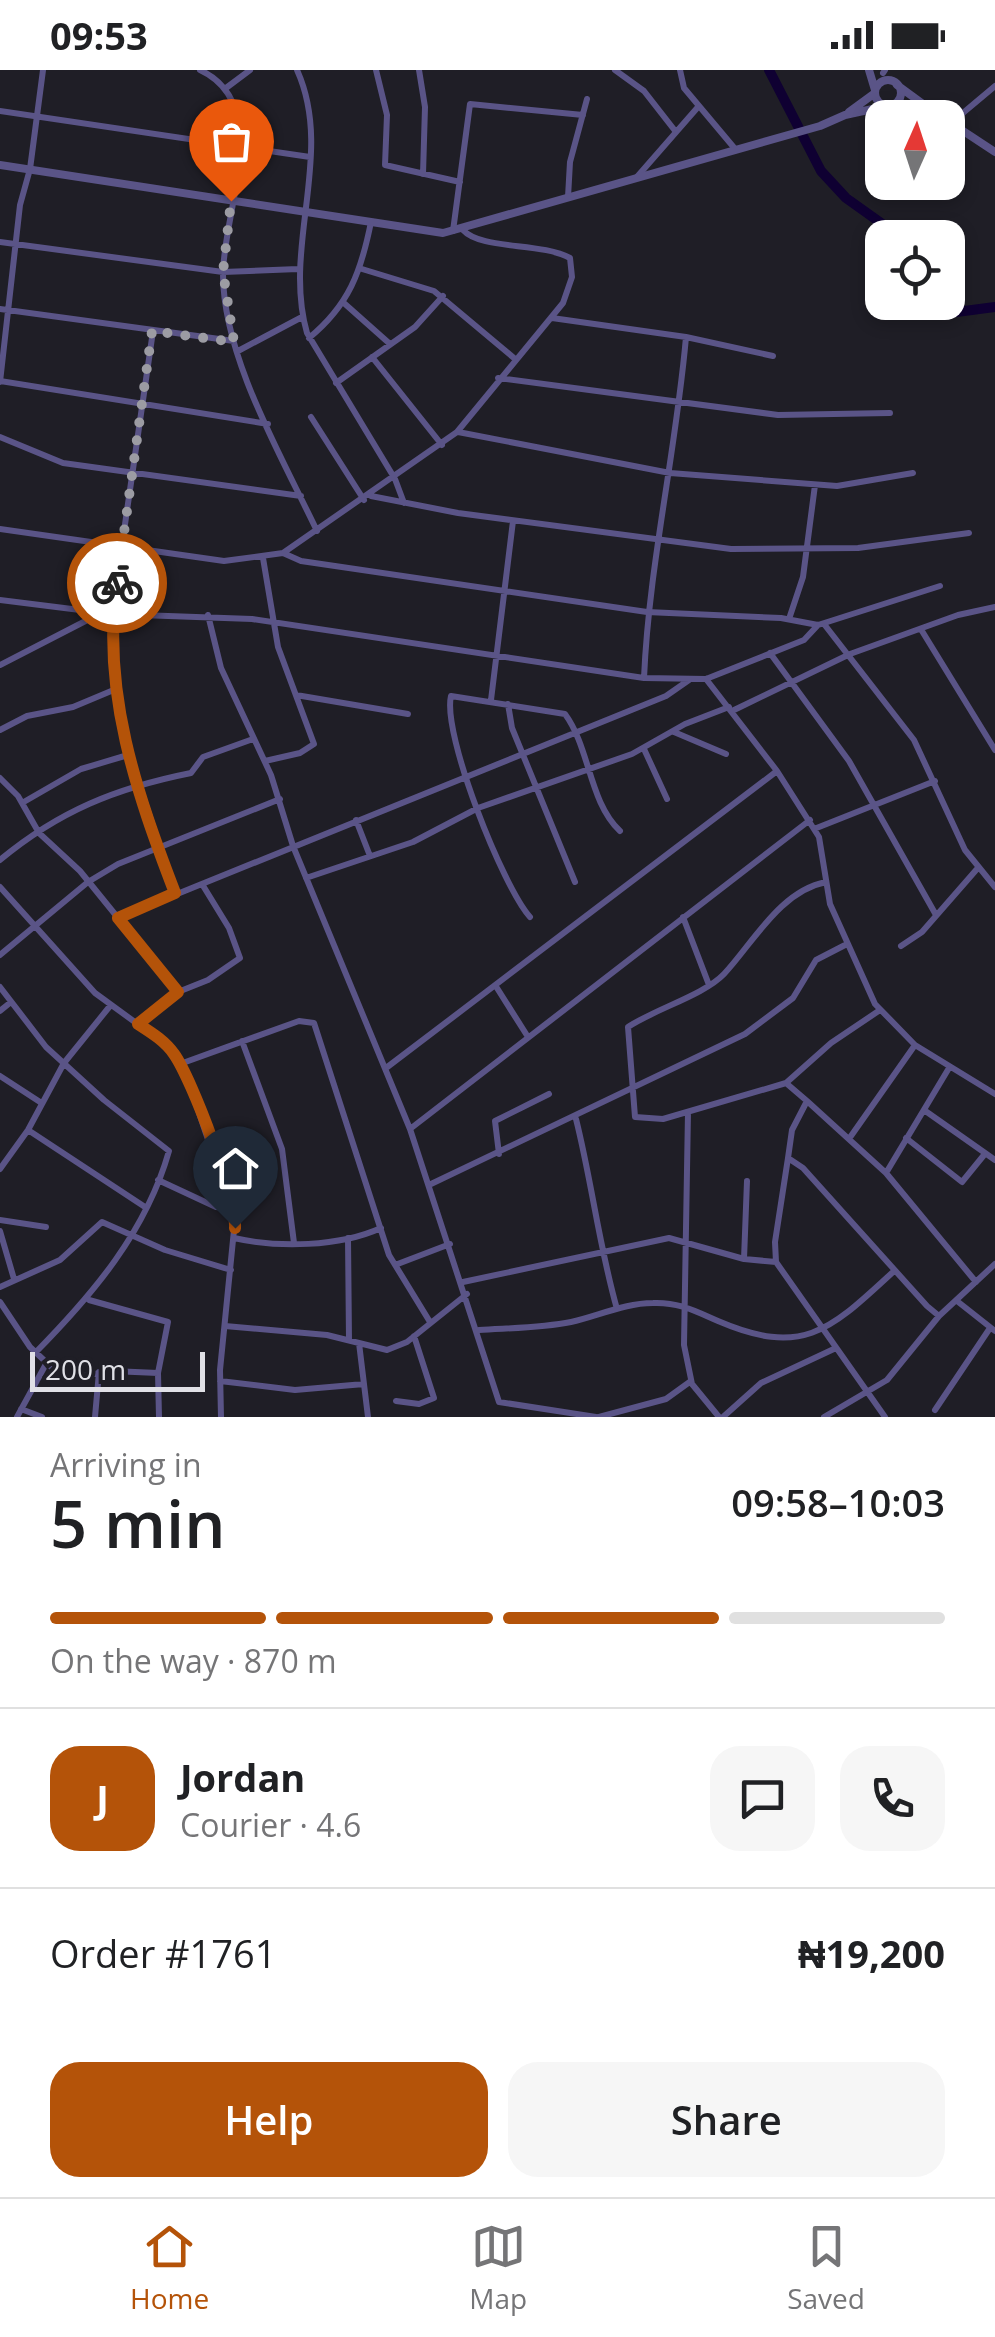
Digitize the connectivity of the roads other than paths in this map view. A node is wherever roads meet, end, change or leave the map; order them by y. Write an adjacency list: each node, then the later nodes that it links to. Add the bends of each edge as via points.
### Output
1 (44, 70): 25 (street)
2 (200, 70): 13 (street)
3 (250, 70): 13 (street)
4 (298, 70): 31 (street, via 312,118)
5 (376, 70): 34 (street, via 387,115 385,165)
6 (419, 70): 34 (street)
7 (615, 70): 26 (street, via 644,91)
8 (680, 70): 20 (street)
9 (869, 70): 14 (street)
10 (882, 71): 11 (street)
11 (894, 82): 14 (street, via 881,82); 17 (street); 18 (street)
12 (995, 86): 19 (street)
13 (226, 88): 28 (street, via 239,116)
14 (875, 92): 16 (street); 24 (street)
15 (587, 99): 23 (street)
16 (879, 100)
17 (897, 100)
18 (918, 100)
19 (965, 105)
20 (698, 108): 26 (street); 29 (street, via 723,128)
21 (0, 111): 25 (street)
22 (865, 111): 24 (street)
23 (584, 115): 36 (street, via 470,104); 37 (street)
24 (846, 115): 29 (street)
25 (37, 116): 28 (street); 33 (street)
26 (676, 132): 35 (street)
27 (965, 133): 30 (street)
28 (240, 146): 31 (street); 38 (street)
29 (736, 150): 35 (street)
30 (995, 152)
31 (310, 157): 39 (street)
32 (0, 165): 33 (street)
33 (30, 169): 38 (street); 43 (street)
34 (423, 174): 36 (street)
35 (635, 179): 37 (street)
36 (460, 182): 41 (street)
37 (568, 199): 41 (street)
38 (231, 201): 39 (street); 46 (street)
39 (303, 211): 40 (street); 44 (street)
40 (371, 222): 41 (street); 45 (street)
41 (458, 231): 51 (street, via 570,258 566,296)
42 (0, 242): 43 (street)
43 (18, 243): 46 (street); 49 (street)
44 (298, 269): 46 (street); 50 (street)
45 (362, 269): 47 (street); 48 (street)
46 (223, 272): 55 (street)
47 (442, 296): 56 (street); 60 (street)
48 (345, 304): 54 (street); 56 (street)
49 (5, 309): 52 (street); 62 (street)
50 (302, 317): 54 (street); 57 (street)
51 (550, 318): 53 (street); 60 (street)
52 (152, 331): 55 (street); 65 (street)
53 (686, 337): 58 (street); 64 (street)
54 (309, 338): 63 (street)
55 (234, 342): 57 (street)
56 (390, 344): 59 (street)
57 (238, 351): 68 (street)
58 (773, 356)
59 (372, 357): 63 (street); 71 (street)
60 (514, 358): 61 (street)
61 (497, 378): 64 (street); 69 (street)
62 (0, 381): 65 (street)
63 (336, 383): 75 (street)
64 (680, 402): 66 (street, via 778,415); 72 (street)
65 (144, 403): 68 (street); 73 (street)
66 (890, 413)
67 (311, 418): 78 (street)
68 (268, 424): 77 (street)
69 (457, 432): 71 (street); 72 (street)
70 (0, 438): 73 (street, via 64,463)
71 (442, 445): 75 (street)
72 (670, 472): 76 (street); 84 (street)
73 (134, 473): 77 (street); 85 (street)
74 (913, 473): 76 (street)
75 (394, 479): 78 (street); 79 (street)
76 (815, 485): 86 (street)
77 (301, 496): 82 (street)
78 (367, 498): 79 (street); 82 (street)
79 (404, 504): 80 (street)
80 (513, 521): 84 (street); 90 (street)
81 (0, 529): 85 (street)
82 (317, 531): 87 (street)
83 (969, 533): 86 (street)
84 (658, 541): 86 (street, via 730,550); 93 (street)
85 (122, 546): 88 (street, via 224,561); 95 (street)
86 (805, 549): 97 (street)
87 (283, 553): 88 (street); 90 (street)
88 (264, 558): 98 (street)
89 (940, 586): 99 (street)
90 (504, 590): 93 (street); 103 (street)
91 (0, 600): 94 (street)
92 (994, 609): 100 (street)
93 (647, 612): 97 (street); 105 (street)
94 (101, 613): 95 (street); 104 (street)
95 (112, 614): 96 (street); 109 (street)
96 (208, 616): 98 (street); 118 (street, via 221,668)
97 (789, 619): 99 (street)
98 (275, 622): 103 (street); 110 (street)
99 (820, 624): 101 (street, via 804,640); 102 (street)
100 (922, 631): 102 (street); 120 (street)
101 (770, 653): 107 (street); 108 (street)
102 (850, 654): 108 (street); 129 (street, via 903,722)
103 (496, 658): 105 (street); 111 (street)
104 (0, 665)
105 (644, 678): 106 (street)
106 (690, 679): 107 (street); 116 (street, via 666,696)
107 (706, 679): 113 (street)
108 (789, 683): 113 (street); 135 (street, via 832,736)
109 (116, 688): 115 (street); 123 (street)
110 (295, 694): 114 (street); 124 (street, via 314,744)
111 (491, 700): 112 (street); 127 (street, via 450,698)
112 (508, 704): 116 (street, via 565,714); 121 (street)
113 (730, 709): 117 (street); 126 (street)
114 (408, 714)
115 (0, 730)
116 (576, 730): 121 (street); 125 (street)
117 (673, 732): 119 (street); 122 (street)
118 (253, 739): 124 (street); 130 (street, via 203,758 191,773)
119 (644, 748): 125 (street); 133 (street)
120 (995, 750)
121 (524, 752): 127 (street); 131 (street)
122 (726, 754)
123 (128, 755): 130 (street); 134 (street, via 82,769)
124 (265, 760): 132 (street)
125 (591, 770): 131 (street); 141 (street, via 606,816)
126 (777, 772): 138 (street); 165 (street, via 632,877)
127 (468, 777): 136 (street); 137 (street)
128 (0, 778): 134 (street)
129 (935, 781): 135 (street); 146 (street)
130 (137, 784): 140 (street); 142 (street)
131 (536, 786): 136 (street); 149 (street)
132 (280, 799): 142 (street); 143 (street)
133 (667, 799)
134 (22, 803): 140 (street)
135 (871, 804): 139 (street); 155 (street)
136 (478, 808): 144 (street); 158 (street, via 510,889)
137 (356, 820): 143 (street); 144 (street)
138 (810, 820): 139 (street); 156 (street)
139 (814, 828): 150 (street)
140 (37, 829): 145 (street); 148 (street)
141 (620, 830)
142 (156, 845): 148 (street); 154 (street)
143 (292, 846): 147 (street); 151 (street)
144 (370, 856): 147 (street)
145 (0, 860)
146 (977, 869): 153 (street); 155 (street)
147 (306, 878): 177 (street)
148 (88, 882): 157 (street); 159 (street)
149 (575, 882)
150 (826, 882): 160 (street); 163 (street, via 772,915)
151 (202, 884): 154 (street); 166 (street, via 240,958)
152 (0, 887): 159 (street)
153 (995, 887)
154 (175, 893): 157 (street)
155 (936, 916): 161 (street)
156 (683, 917): 163 (street); 172 (street)
157 (118, 918): 166 (street)
158 (530, 918)
159 (36, 923): 162 (street); 168 (street)
160 (848, 944): 169 (street); 181 (street, via 816,960 794,998 768,1020)
161 (901, 946)
162 (0, 955)
163 (709, 985): 181 (street, via 628,1026)
164 (0, 987): 167 (street)
165 (498, 988): 172 (street); 177 (street)
166 (178, 992): 171 (street)
167 (11, 1002): 170 (street); 175 (street)
168 (110, 1006): 171 (street); 175 (street)
169 (880, 1010): 174 (street); 180 (street)
170 (0, 1011)
171 (138, 1024): 176 (street)
172 (528, 1037): 189 (street)
173 (242, 1041): 176 (street); 206 (street, via 299,1020 316,1025); 212 (street, via 282,1149)
174 (914, 1045): 178 (street); 191 (street)
175 (64, 1063): 185 (street); 199 (street, via 168,1148)
176 (180, 1064): 203 (street)
177 (386, 1068): 189 (street)
178 (949, 1068): 183 (street); 186 (street)
179 (1, 1078): 185 (street)
180 (786, 1084): 184 (street); 187 (street)
181 (632, 1090): 187 (street, via 637,1120); 188 (street)
182 (549, 1094): 193 (street, via 495,1121)
183 (995, 1094)
184 (807, 1100): 191 (street); 195 (street)
185 (40, 1102): 190 (street)
186 (924, 1110): 192 (street); 194 (street)
187 (688, 1112): 211 (street)
188 (576, 1118): 193 (street); 214 (street, via 594,1185)
189 (410, 1129): 201 (street)
190 (28, 1130): 197 (street); 202 (street)
191 (850, 1136): 198 (street)
192 (906, 1138): 194 (street, via 962,1182); 198 (street)
193 (499, 1154): 201 (street)
194 (984, 1155): 196 (street)
195 (788, 1158): 216 (street); 220 (street)
196 (995, 1160)
197 (0, 1169)
198 (886, 1173): 223 (street)
199 (158, 1180): 202 (street); 203 (street)
200 (747, 1182): 215 (street)
201 (431, 1184): 213 (street)
202 (146, 1208): 208 (street)
203 (234, 1209): 209 (street)
204 (0, 1220): 205 (street)
205 (46, 1227)
206 (382, 1228): 210 (street); 218 (street)
207 (0, 1232): 221 (street)
208 (134, 1234): 219 (street); 221 (street, via 99,1223 60,1260); 226 (street)
209 (234, 1238): 212 (street); 219 (street)
210 (348, 1238): 212 (street); 238 (street)
211 (685, 1241): 214 (street); 215 (street); 229 (street)
212 (294, 1243)
213 (450, 1244): 218 (street); 222 (street)
214 (601, 1252): 222 (street); 230 (street)
215 (744, 1258): 216 (street)
216 (776, 1262): 236 (street)
217 (995, 1264): 223 (street)
218 (395, 1266): 232 (street)
219 (231, 1270): 233 (street)
220 (893, 1272): 231 (street); 236 (street)
221 (14, 1280): 224 (street)
222 (463, 1282): 225 (street)
223 (976, 1282): 228 (street)
224 (0, 1287)
225 (467, 1294): 232 (street); 234 (street)
226 (88, 1300): 241 (street); 244 (street, via 168,1322)
227 (0, 1302): 241 (street)
228 (957, 1302): 231 (street); 235 (street)
229 (684, 1306): 230 (street); 236 (street, via 778,1338); 245 (street)
230 (617, 1309): 234 (street, via 560,1324)
231 (939, 1316): 248 (street, via 887,1380)
232 (430, 1322): 237 (street)
233 (224, 1326): 238 (street); 246 (street)
234 (479, 1330): 251 (street, via 499,1402)
235 (992, 1330): 250 (street)
236 (822, 1332): 240 (street)
237 (414, 1336): 239 (street, via 387,1350); 249 (street, via 434,1398)
238 (349, 1340): 239 (street)
239 (360, 1343): 247 (street)
240 (836, 1348): 248 (street); 259 (street, via 760,1383)
241 (36, 1352): 242 (street)
242 (46, 1364): 243 (street, via 68,1380); 252 (street)
243 (99, 1372): 244 (street); 254 (street)
244 (158, 1374): 255 (street)
245 (691, 1381): 258 (street, via 652,1404); 259 (street)
246 (220, 1382): 247 (street, via 296,1390); 256 (street)
247 (364, 1384): 257 (street)
248 (867, 1393): 260 (street); 261 (street)
249 (396, 1401)
250 (935, 1410)
251 (512, 1411): 258 (street)
252 (19, 1413): 253 (street)
253 (42, 1417)
254 (95, 1417)
255 (159, 1417)
256 (221, 1417)
257 (368, 1417)
258 (598, 1417)
259 (721, 1417)
260 (824, 1417)
261 (885, 1417)

